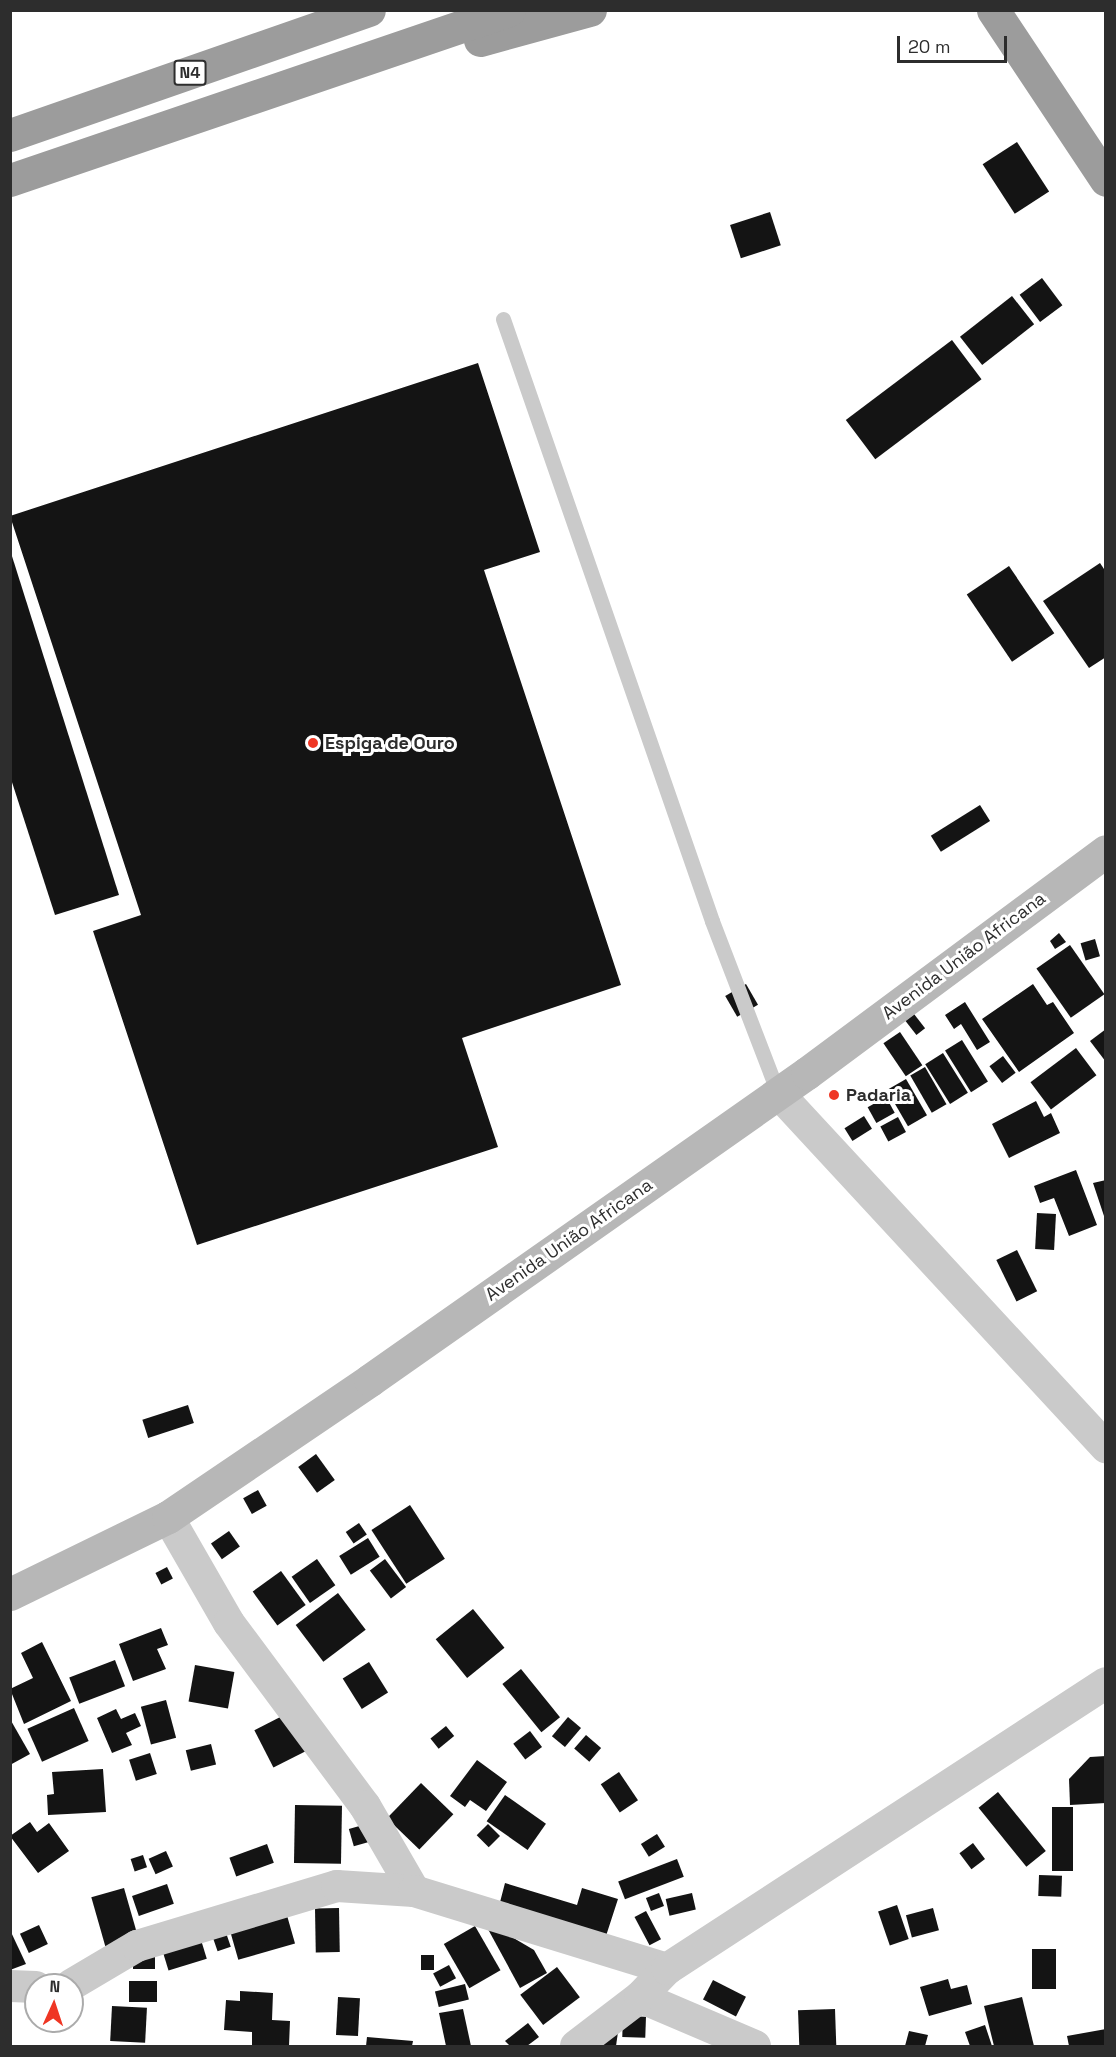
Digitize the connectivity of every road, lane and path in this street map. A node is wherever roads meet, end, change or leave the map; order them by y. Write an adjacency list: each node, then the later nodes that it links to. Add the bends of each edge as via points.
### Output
1 (369, 10): 6 (highway, N4)
2 (509, 10): 5 (highway, N4)
3 (590, 10): 5 (highway)
4 (993, 10): 8 (highway)
5 (186, 120): 7 (highway, N4)
6 (10, 135)
7 (10, 180)
8 (1106, 180)
9 (503, 319): 11 (lane, via 712,921)
10 (1106, 851): 11 (main road, Avenida União Africana)
11 (778, 1093): 12 (street); 13 (main road, Avenida União Africana)
12 (1106, 1447)
13 (168, 1517): 14 (main road, Avenida União Africana); 16 (street, via 229,1623 365,1806)
14 (10, 1594)
15 (1106, 1683): 17 (street)
16 (414, 1891): 17 (street); 18 (street, via 337,1886 137,1947)
17 (667, 1970): 19 (street)
18 (84, 1978)
19 (640, 1997): 20 (street); 21 (street)
20 (576, 2046)
21 (752, 2046)

